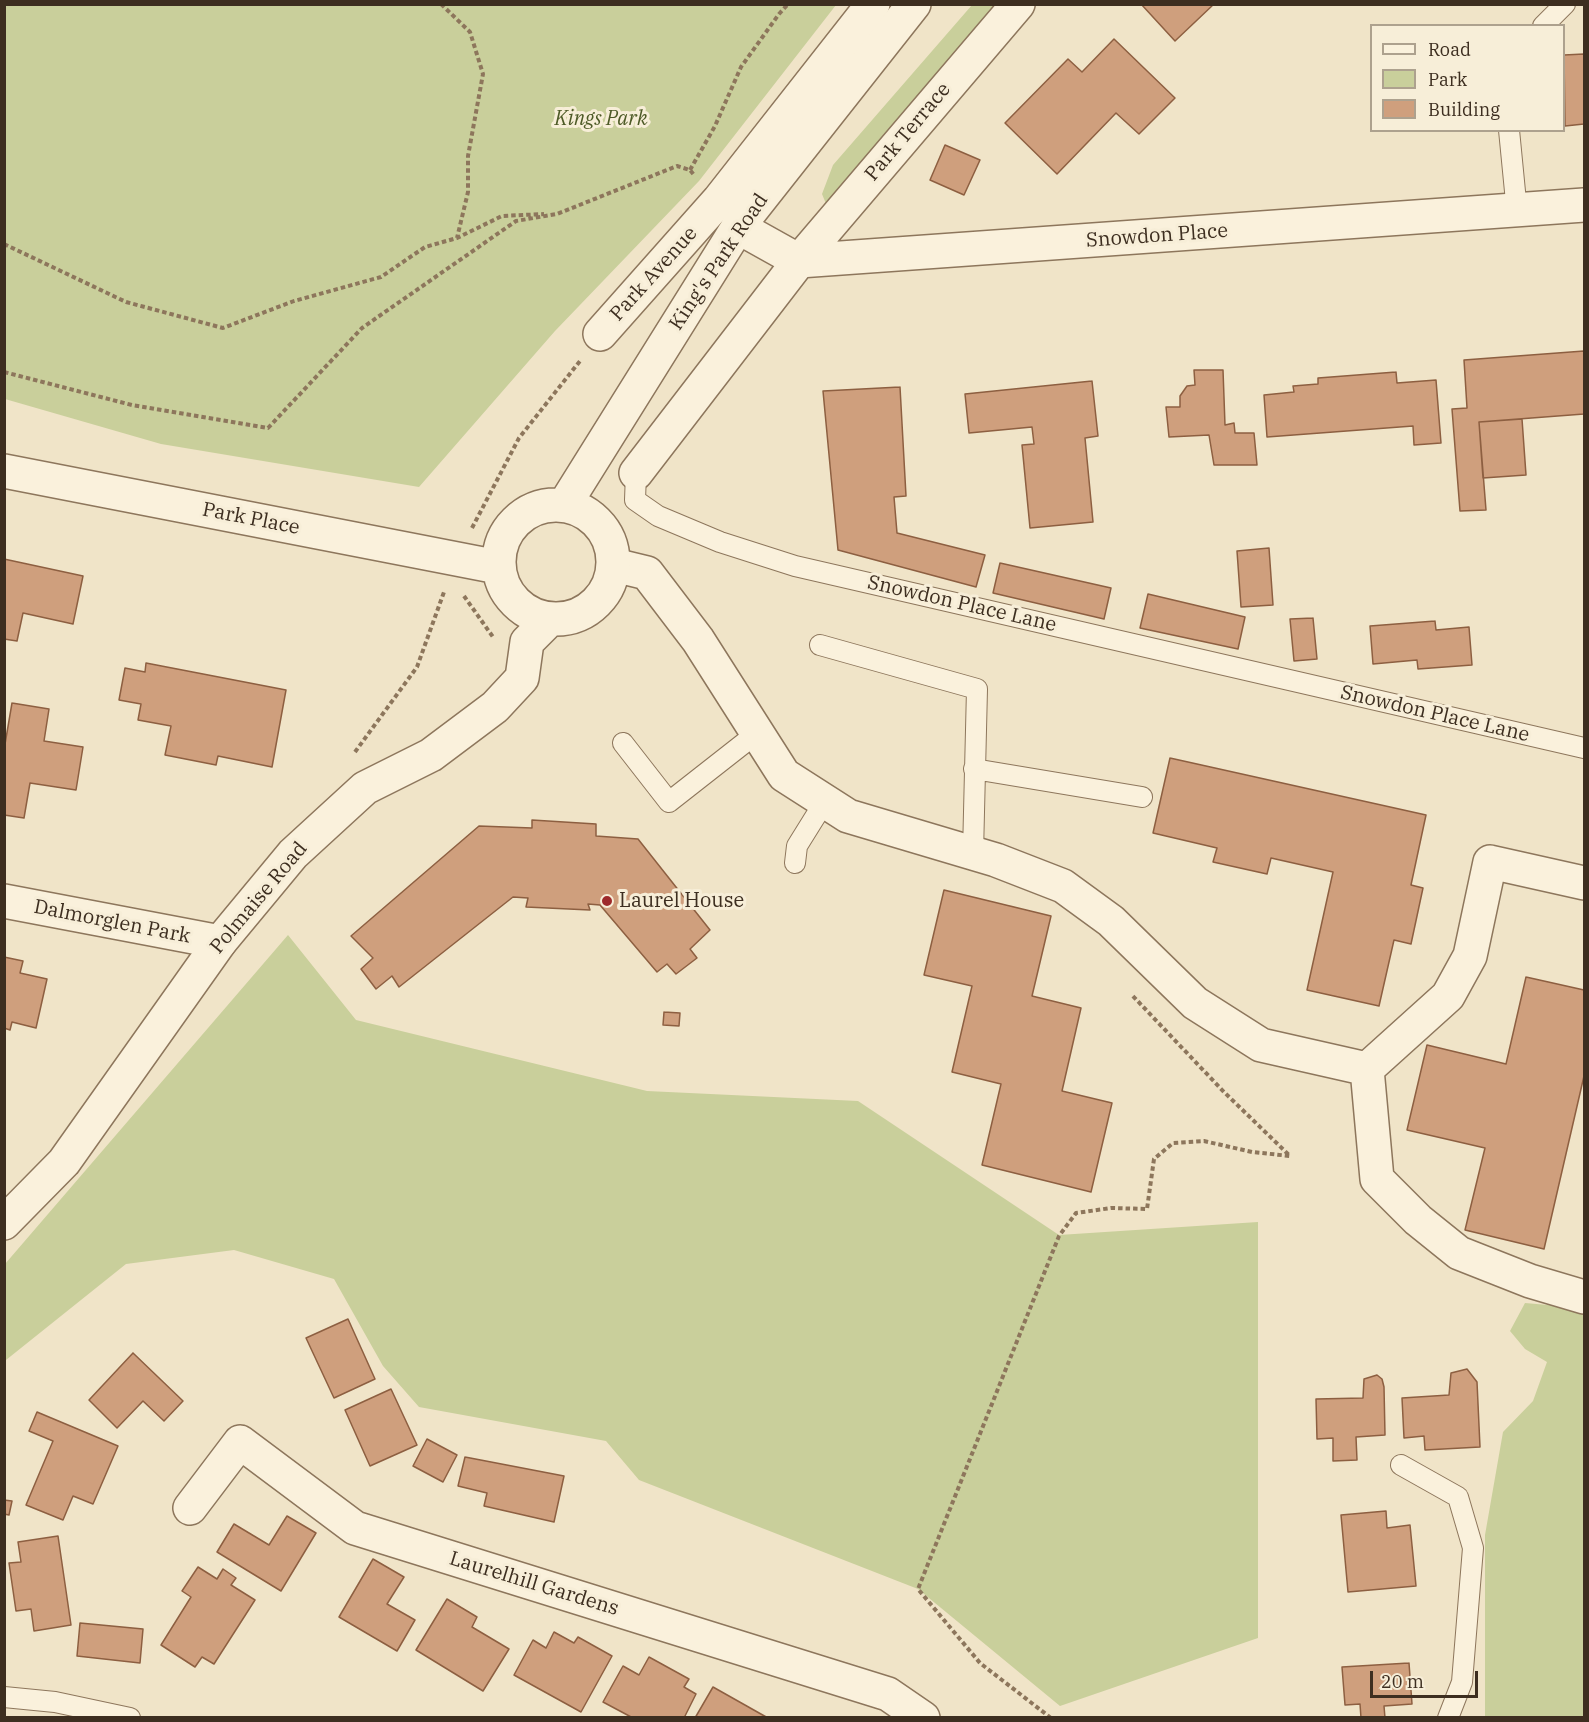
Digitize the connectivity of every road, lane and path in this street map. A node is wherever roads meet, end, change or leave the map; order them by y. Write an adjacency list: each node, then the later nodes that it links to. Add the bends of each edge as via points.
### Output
1 (441, 4): 15 (path, via 470,32 483,74 468,156 468,192)
2 (788, 4): 9 (path, via 741,67)
3 (873, 4): 10 (street, Park Avenue)
4 (914, 4): 14 (street, King's Park Road)
5 (1017, 4): 17 (street, Park Terrace)
6 (1565, 4): 7 (lane)
7 (1545, 24)
8 (1509, 132): 12 (lane)
9 (690, 170): 10 (path); 13 (path, via 676,166)
10 (720, 200): 18 (street, Park Avenue)
11 (1584, 205): 12 (street, Snowdon Place)
12 (1517, 212): 17 (street, Snowdon Place)
13 (556, 214): 15 (path, via 502,216); 19 (path, via 516,221 362,327 268,428 132,405)
14 (738, 227): 17 (street); 22 (street, King's Park Road)
15 (457, 238): 16 (path, via 425,247 381,277 294,301 223,328 126,302)
16 (4, 243)
17 (799, 261): 21 (street, Snowdon Place Lane)
18 (600, 334): 23 (path, Park Avenue, via 519,438)
19 (4, 372)
20 (4, 471): 23 (street, Park Place)
21 (636, 473): 32 (lane, Snowdon Place Lane, via 635,500 658,516 720,542 795,566)
22 (565, 504): 24 (street, via 591,516 605,532); 25 (street, via 540,506 513,522 499,550)
23 (457, 558): 25 (street, Park Place)
24 (614, 565): 27 (street, via 608,587 597,603 569,618); 30 (street, via 647,573 698,640)
25 (498, 567): 27 (street, via 503,587 516,604 535,617)
26 (463, 595): 29 (path)
27 (549, 620): 29 (street, via 527,642)
28 (820, 645): 33 (lane, via 977,689)
29 (522, 678): 40 (street, Polmaise Road, via 495,706 431,755 365,788 293,854)
30 (758, 734): 31 (lane, via 669,802); 35 (street, via 784,775)
31 (623, 743)
32 (1584, 748)
33 (974, 768): 34 (lane); 36 (lane)
34 (1142, 797)
35 (825, 801): 36 (street, via 848,816); 37 (lane, via 797,846)
36 (973, 853): 42 (street, via 1063,886 1110,921 1195,1003 1261,1045)
37 (795, 863)
38 (1584, 884): 42 (street, via 1490,862 1470,956 1448,996)
39 (4, 901): 40 (street, Dalmorglen Park)
40 (220, 942): 43 (street, Polmaise Road, via 64,1162)
41 (1128, 990): 50 (path, via 1290,1156 1204,1141 1173,1143 1154,1159 1147,1209 1111,1208 1077,1213 1059,1236 918,1589 980,1663)
42 (1367, 1070): 44 (street, via 1377,1179 1460,1254 1530,1281)
43 (4, 1223)
44 (1584, 1296)
45 (1401, 1465): 51 (lane, via 1458,1497 1473,1548 1462,1682)
46 (190, 1508): 49 (street, Laurelhill Gardens, via 240,1442 355,1528 888,1694)
47 (4, 1697): 48 (lane, via 55,1702)
48 (130, 1718)
49 (923, 1718)
50 (1051, 1718)
51 (1448, 1718)

